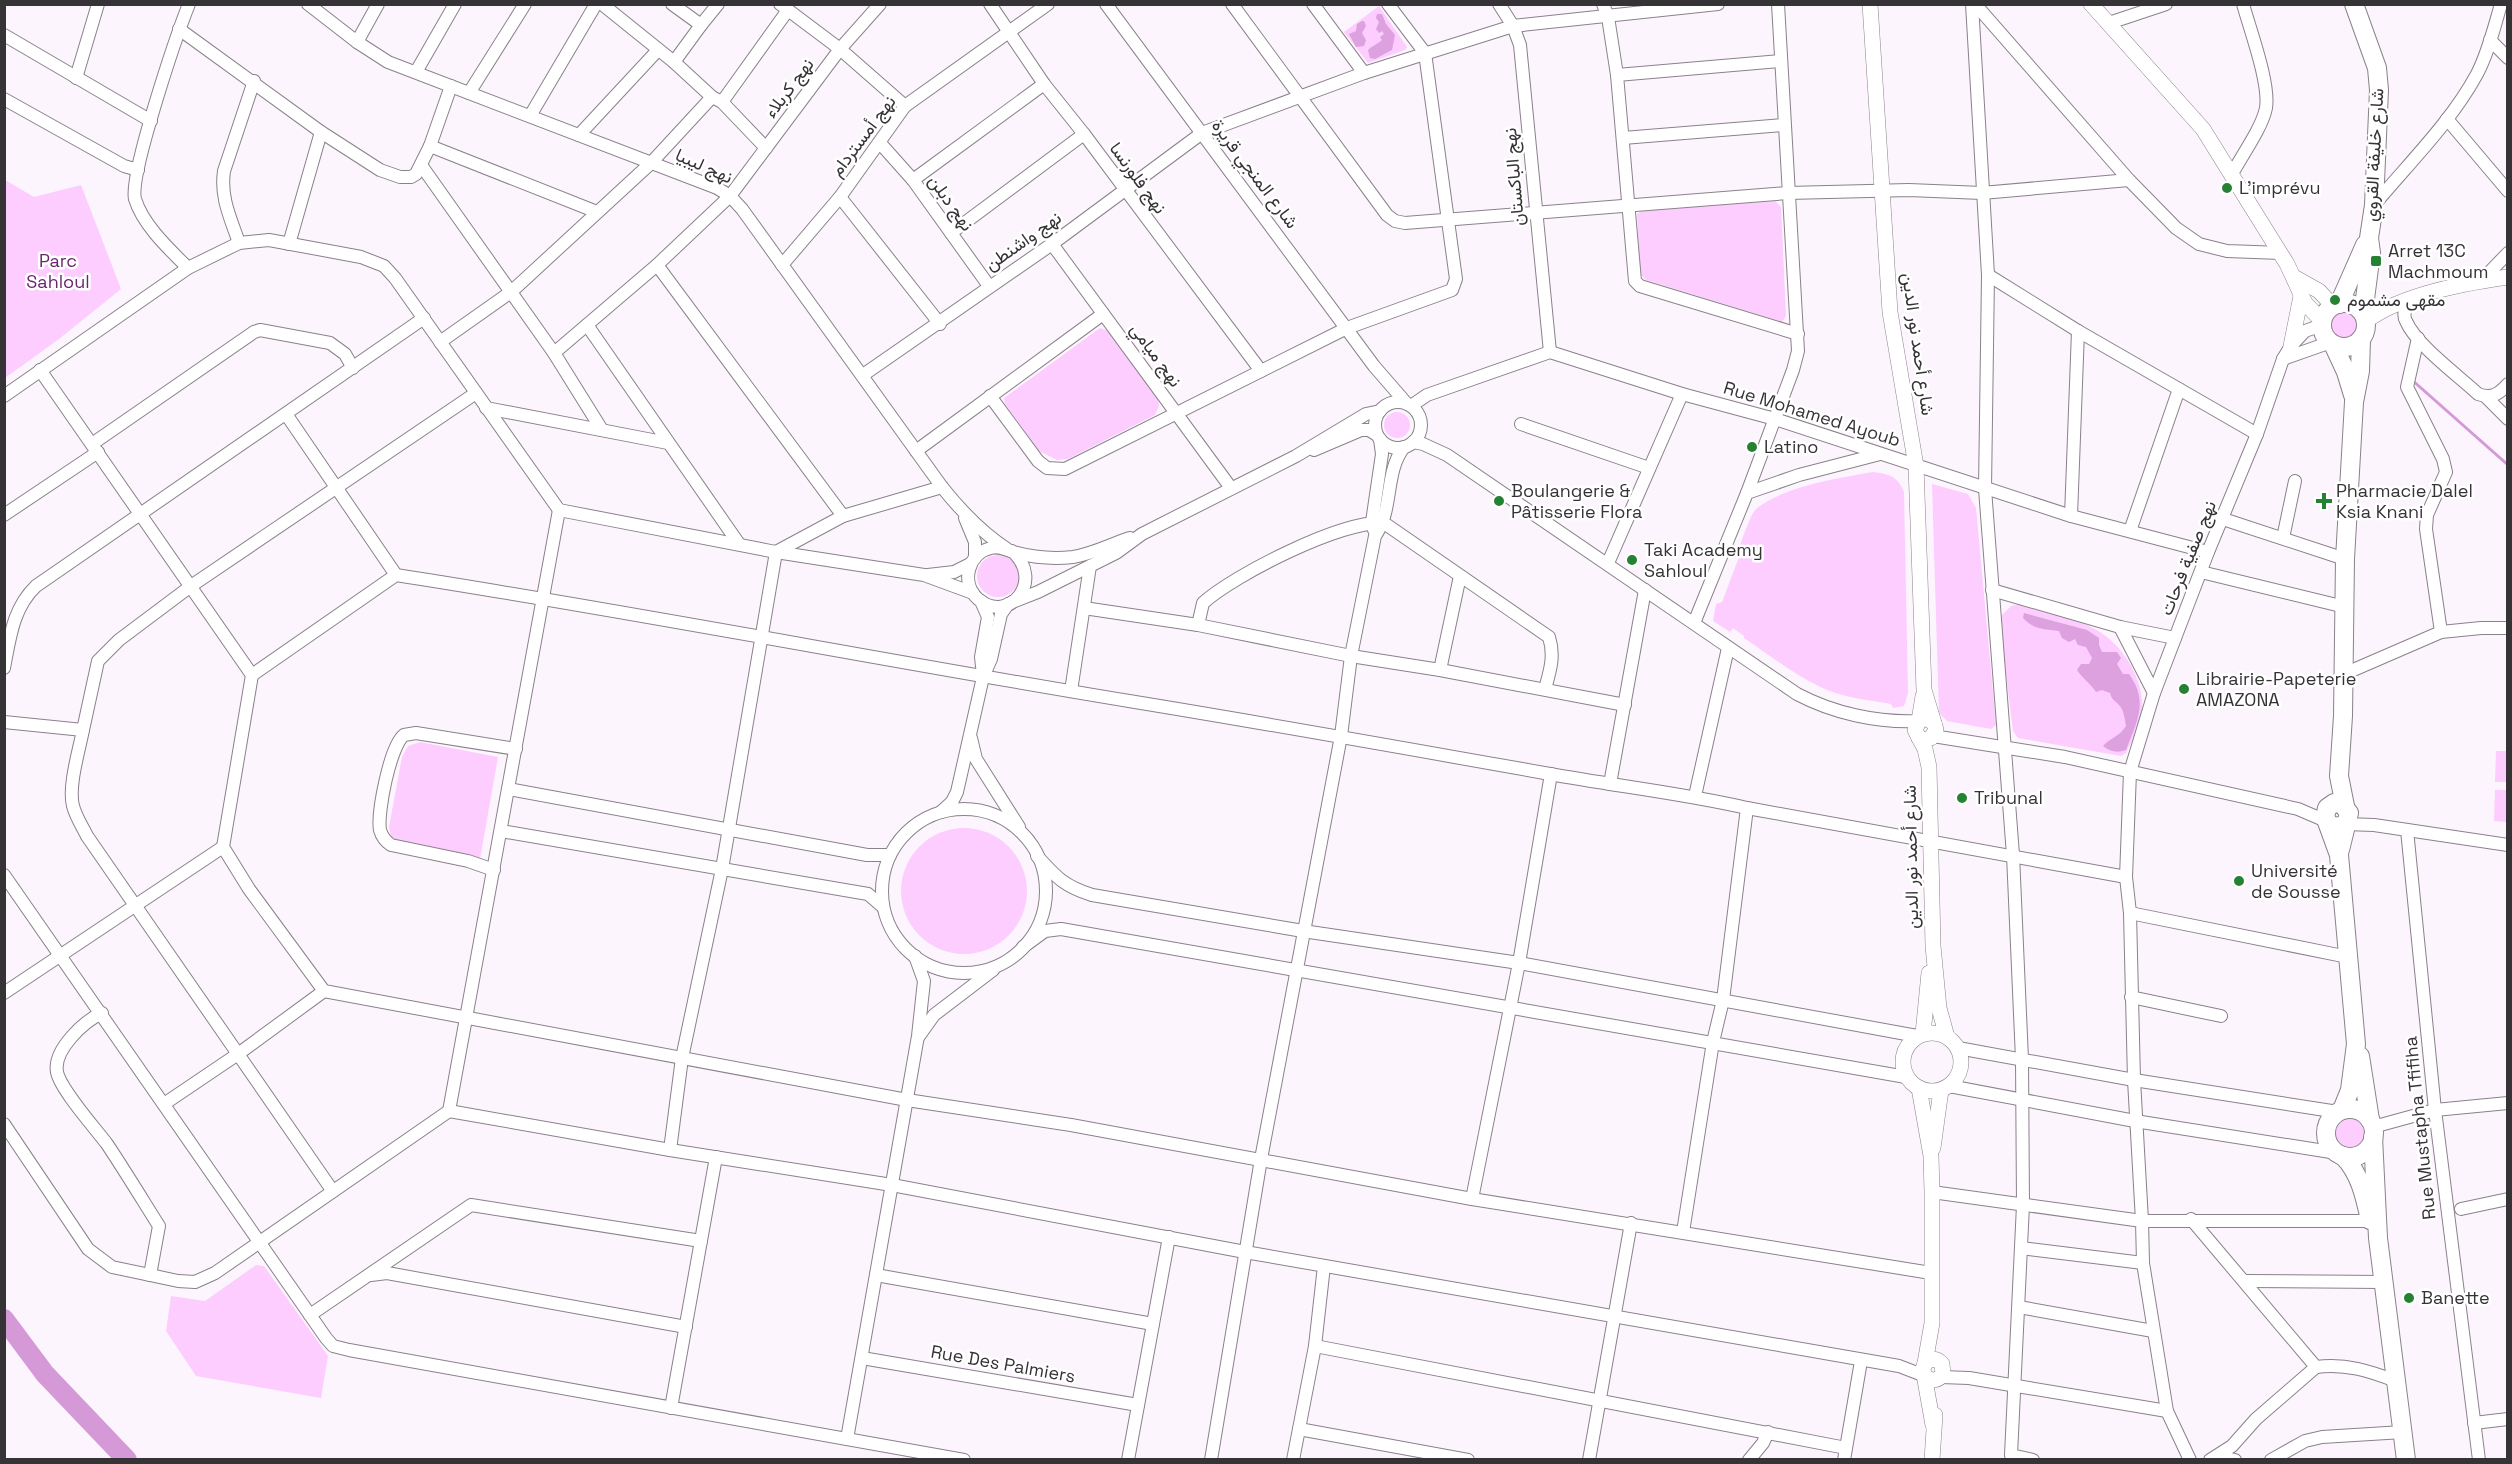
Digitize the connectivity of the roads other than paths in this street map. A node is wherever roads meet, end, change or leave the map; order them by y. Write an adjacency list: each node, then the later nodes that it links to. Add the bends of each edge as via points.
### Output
1 (98, 4): 48 (street)
2 (189, 4): 34 (street)
3 (308, 4): 38 (street, نهج ليبيا)
4 (378, 4): 38 (street)
5 (455, 4): 45 (street)
6 (525, 4): 52 (street)
7 (596, 4): 57 (street)
8 (602, 4): 40 (street)
9 (672, 4): 32 (street)
10 (718, 4): 32 (street)
11 (880, 4): 39 (street, نهج كربلاء)
12 (990, 4): 35 (street, نهج فلورنسا)
13 (1048, 4): 35 (street, نهج أمستردام)
14 (1106, 4): 62 (street, شارع المنجي قريرة)
15 (1232, 4): 53 (street)
16 (1313, 4): 46 (street)
17 (1388, 4): 41 (street)
18 (1499, 4): 33 (street, نهج الباكستان)
19 (1603, 4): 30 (street)
20 (1718, 4): 30 (street, نهج واشنطن)
21 (1778, 4): 43 (street)
22 (1870, 4): 76 (street, شارع أحمد نور الدين)
23 (1973, 4): 74 (street); 78 (street)
24 (2091, 4): 31 (street)
25 (2243, 4): 72 (street, via 2266,100 2262,118)
26 (2354, 4): 82 (main road, شارع خليفة القروي, via 2377,68 2379,115)
27 (2501, 4): 37 (street)
28 (2160, 5): 31 (street)
29 (784, 7): 39 (street); 55 (street)
30 (1608, 17): 33 (street, نهج واشنطن); 47 (street)
31 (2109, 23): 72 (street, via 2188,111)
32 (701, 25): 44 (street)
33 (1513, 26): 41 (street, نهج واشنطن); 85 (street, نهج الباكستان, via 1520,45)
34 (179, 28): 49 (street); 59 (street)
35 (1008, 32): 50 (street, نهج فلورنسا); 56 (street, نهج أمستردام)
36 (4, 35): 48 (street)
37 (2490, 40): 42 (street); 58 (street, via 2477,74)
38 (357, 42): 45 (street, نهج ليبيا, via 388,62)
39 (840, 49): 56 (street); 68 (street, نهج كربلاء)
40 (658, 50): 44 (street); 64 (street)
41 (1425, 53): 46 (street, نهج واشنطن); 86 (street)
42 (2508, 58)
43 (1781, 61): 47 (street); 60 (street)
44 (674, 62): 55 (street)
45 (416, 72): 51 (street, نهج ليبيا)
46 (1364, 73): 53 (street, نهج واشنطن)
47 (1617, 75): 65 (street)
48 (76, 78): 59 (street)
49 (254, 81): 61 (street); 89 (street, via 222,184)
50 (1044, 84): 63 (street, نهج فلورنسا); 73 (street)
51 (450, 86): 52 (street, نهج ليبيا); 67 (street)
52 (469, 93): 57 (street, نهج ليبيا)
53 (1300, 96): 62 (street, نهج واشنطن); 86 (street, via 1387,215 1405,223)
54 (4, 99): 71 (street, via 124,166)
55 (717, 100): 68 (street); 69 (street)
56 (904, 106): 66 (street, نهج أمستردام)
57 (530, 116): 64 (street, نهج ليبيا)
58 (2446, 119): 77 (street); 82 (street)
59 (151, 121): 71 (street)
60 (1783, 125): 65 (street); 79 (street)
61 (321, 132): 70 (street, via 389,174 411,177); 90 (street)
62 (1202, 133): 75 (street, نهج واشنطن); 112 (street, شارع المنجي قريرة)
63 (1084, 134): 75 (street, نهج فلورنسا); 87 (street)
64 (579, 135): 69 (street, نهج ليبيا)
65 (1623, 138): 83 (street)
66 (880, 143): 73 (street, نهج دبلن); 81 (street, نهج أمستردام)
67 (430, 146): 70 (street); 84 (street)
68 (766, 148): 80 (street, نهج كربلاء)
69 (651, 163): 80 (street, نهج ليبيا); 84 (street)
70 (421, 165): 102 (street)
71 (138, 170): 96 (street, via 134,189 138,205 169,249)
72 (2232, 174): 92 (street)
73 (913, 180): 87 (street, نهج دبلن)
74 (2129, 180): 78 (street); 92 (street, via 2176,228 2199,243 2227,251)
75 (1124, 189): 91 (street, نهج واشنطن); 126 (street, نهج فلورنسا)
76 (1881, 191): 78 (street); 79 (street); 155 (street, شارع أحمد نور الدين, via 1890,312)
77 (2508, 191)
78 (1982, 193): 97 (street)
79 (1788, 194): 83 (street); 114 (street)
80 (730, 196): 94 (street, نهج كربلاء); 95 (street, نهج ليبيا)
81 (840, 197): 95 (street, نهج أمستردام); 110 (street)
82 (2374, 205): 88 (main road, شارع خليفة القروي)
83 (1628, 206): 85 (street); 114 (street, via 1637,284)
84 (597, 212): 102 (street)
85 (1535, 214): 86 (street); 120 (street, نهج الباكستان)
86 (1446, 219): 112 (street, via 1456,279 1452,290)
87 (951, 233): 101 (street, نهج دبلن)
88 (2369, 238): 105 (main road); 107 (main road, via 2371,253)
89 (239, 243): 90 (street, via 269,240); 96 (street)
90 (289, 244): 108 (street, via 361,256 384,266)
91 (1052, 244): 101 (street, نهج واشنطن); 106 (street, نهج ميامي)
92 (2281, 253): 98 (street)
93 (2508, 253): 100 (street)
94 (657, 265): 111 (street, نهج كربلاء); 167 (street)
95 (782, 265): 127 (street, نهج ليبيا)
96 (188, 268): 125 (street)
97 (1988, 275): 113 (street); 161 (street)
98 (2294, 277): 103 (street); 105 (street)
99 (2508, 277): 100 (street)
100 (2481, 281): 104 (street)
101 (989, 286): 110 (street, نهج واشنطن)
102 (511, 292): 117 (street); 121 (street)
103 (2301, 296): 109 (street); 119 (street)
104 (2406, 300): 107 (street); 115 (street, via 2404,319)
105 (2336, 305): 107 (main road, via 2348,304); 109 (main road)
106 (1104, 314): 133 (street); 139 (street, نهج ميامي)
107 (2363, 315): 116 (main road, via 2365,333)
108 (424, 318): 117 (street); 124 (street)
109 (2322, 323): 118 (main road); 119 (street, نهج صفية فرحات, via 2305,331)
110 (940, 324): 127 (street, نهج واشنطن)
111 (587, 325): 121 (street, نهج كربلاء); 148 (street)
112 (1347, 328): 123 (street, شارع المنجي قريرة); 126 (street)
113 (2078, 331): 129 (street); 168 (street)
114 (1798, 334): 141 (street, via 1793,370)
115 (2418, 338): 134 (street); 198 (street, via 2407,387 2446,472 2427,515 2426,529)
116 (2361, 339): 118 (main road, via 2348,346); 135 (main road)
117 (440, 342): 130 (street)
118 (2332, 343): 122 (street); 135 (main road)
119 (2291, 346): 122 (street, نهج صفية فرحات)
120 (1550, 352): 131 (street, Rue Mohamed Ayoub); 136 (street, via 1426,395)
121 (554, 354): 145 (street)
122 (2283, 359): 146 (street, نهج صفية فرحات)
123 (1374, 366): 136 (street, شارع المنجي قريرة); 138 (street, شارع المنجي قريرة, via 1385,392)
124 (353, 368): 140 (street); 150 (street, via 345,354 330,343 260,330)
125 (40, 370): 132 (street); 150 (street)
126 (1261, 371): 139 (street)
127 (863, 375): 151 (street, نهج ليبيا)
128 (2508, 384): 134 (street, via 2497,395)
129 (2180, 389): 146 (street); 171 (street)
130 (476, 393): 137 (street); 159 (street)
131 (1682, 394): 141 (street, Rue Mohamed Ayoub); 156 (street)
132 (4, 396)
133 (990, 396): 139 (street, via 1038,461 1055,470 1073,466); 151 (street)
134 (2486, 397): 142 (street)
135 (2354, 402): 178 (main road)
136 (1409, 405): 138 (street, via 1395,402); 143 (street)
137 (486, 408): 145 (street); 163 (street)
138 (1382, 409): 147 (street, via 1375,422); 154 (street, via 1366,414)
139 (1176, 412): 160 (street, نهج ميامي)
140 (286, 414): 159 (street); 166 (street)
141 (1775, 419): 152 (street, Rue Mohamed Ayoub); 162 (street)
142 (2508, 419)
143 (1421, 424): 149 (street); 153 (street)
144 (1521, 424): 156 (street)
145 (602, 430): 148 (street)
146 (2257, 434): 169 (street, نهج صفية فرحات)
147 (1379, 437): 149 (street, via 1391,447); 154 (street, via 1361,430); 170 (street, via 1382,454)
148 (668, 443): 174 (street)
149 (1408, 445): 153 (street, via 1423,444); 170 (street, via 1393,468)
150 (95, 448): 165 (street); 166 (street)
151 (916, 450): 158 (street, نهج ليبيا)
152 (1881, 454): 155 (street, Rue Mohamed Ayoub); 162 (street)
153 (1447, 455): 180 (street)
154 (1296, 456): 160 (street)
155 (1916, 466): 161 (street, Rue Mohamed Ayoub); 214 (street, شارع أحمد نور الدين)
156 (1649, 468): 180 (street)
157 (2295, 481): 173 (street)
158 (942, 487): 164 (street, نهج ليبيا); 167 (street)
159 (336, 488): 183 (street); 186 (street)
160 (1231, 488): 172 (street)
161 (1984, 489): 168 (street, Rue Mohamed Ayoub); 188 (street)
162 (1747, 493): 194 (street)
163 (559, 510): 174 (street); 190 (street)
164 (963, 514): 175 (street, نهج ليبيا); 179 (street, نهج ليبيا, via 975,542)
165 (4, 515)
166 (142, 516): 186 (street); 203 (street, via 27,595 14,620)
167 (843, 516): 176 (street)
168 (2071, 516): 171 (street, Rue Mohamed Ayoub)
169 (2223, 519): 173 (street); 177 (street, نهج صفية فرحات)
170 (1378, 523): 185 (street); 195 (street, via 1311,542 1223,587 1203,603); 202 (street)
171 (2130, 531): 177 (street, Rue Mohamed Ayoub)
172 (1143, 534): 175 (street, via 1072,557 1036,556); 181 (street)
173 (2283, 538): 178 (street)
174 (739, 544): 176 (street)
175 (1010, 550): 179 (street, via 990,548); 191 (street, via 1020,558 1026,577 1020,595)
176 (776, 552): 184 (street); 200 (street)
177 (2208, 552): 182 (street, نهج صفية فرحات)
178 (2345, 559): 192 (main road)
179 (973, 560): 184 (street, via 954,572); 189 (street, via 968,579)
180 (1608, 563): 187 (street)
181 (1090, 566): 191 (street); 193 (street)
182 (2201, 572): 192 (street); 199 (street, نهج صفية فرحات)
183 (396, 575): 190 (street); 206 (street)
184 (924, 575): 189 (street)
185 (1460, 576): 204 (street); 208 (street, via 1549,637 1553,651)
186 (191, 586): 206 (street); 213 (street, via 98,660)
187 (1645, 590): 194 (street); 211 (street)
188 (1992, 590): 196 (street); 217 (street)
189 (977, 597): 191 (street, via 989,605); 207 (street, via 988,617 981,657)
190 (543, 598): 200 (street); 218 (street)
191 (1010, 603): 207 (street, via 1001,614)
192 (2345, 607): 205 (main road)
193 (1084, 608): 195 (street); 209 (street)
194 (1694, 623): 201 (street)
195 (1198, 625): 202 (street)
196 (2120, 627): 199 (street); 210 (street)
197 (2508, 628): 198 (street)
198 (2441, 632): 205 (street)
199 (2175, 638): 210 (street, نهج صفية فرحات)
200 (762, 639): 207 (street); 227 (street)
201 (1728, 648): 214 (street, via 1818,705); 223 (street)
202 (1352, 656): 204 (street); 215 (street)
203 (4, 668)
204 (1440, 670): 208 (street)
205 (2344, 674): 226 (main road)
206 (252, 675): 233 (street)
207 (983, 677): 209 (street); 216 (street)
208 (1545, 689): 211 (street)
209 (1071, 692): 215 (street)
210 (2154, 693): 219 (street, نهج صفية فرحات)
211 (1624, 705): 221 (street)
212 (4, 722): 213 (street)
213 (83, 730): 241 (street, via 72,804 87,836)
214 (1926, 730): 217 (street); 231 (street, شارع أحمد نور الدين)
215 (1341, 736): 220 (street); 244 (street)
216 (971, 737): 225 (street, via 957,792); 230 (street, via 983,773)
217 (2004, 746): 219 (street); 235 (street)
218 (516, 749): 222 (street); 238 (street, via 416,733 404,735 396,745 380,814 383,838 391,845)
219 (2130, 772): 226 (street); 240 (street, نهج صفية فرحات)
220 (1551, 774): 221 (street); 250 (street)
221 (1610, 784): 223 (street)
222 (508, 789): 227 (street); 229 (street)
223 (1695, 796): 224 (street)
224 (1747, 808): 231 (street); 256 (street)
225 (941, 812): 230 (street, via 979,810 1005,820); 234 (street, via 911,828)
226 (2336, 815): 228 (street); 249 (main road)
227 (728, 828): 234 (street, via 867,855); 237 (street)
228 (2407, 830): 232 (street); 277 (street, Rue Mustapha Tfifiha)
229 (501, 831): 237 (street); 238 (street)
230 (1026, 838): 236 (street)
231 (1930, 841): 235 (street); 245 (street, شارع أحمد نور الدين)
232 (2508, 845)
233 (223, 847): 241 (street); 253 (street)
234 (890, 855): 242 (street, via 884,871)
235 (2013, 855): 240 (street); 268 (street)
236 (1038, 856): 244 (street, via 1069,887 1092,895); 246 (street, via 1044,874 1042,913)
237 (722, 869): 242 (street, via 868,894); 267 (street)
238 (494, 870): 260 (street)
239 (4, 875): 247 (street)
240 (2126, 877): 243 (street, نهج صفية فرحات)
241 (135, 905): 247 (street); 266 (street)
242 (883, 907): 248 (street, via 895,934)
243 (2130, 913): 249 (street); 255 (street, نهج صفية فرحات)
244 (1302, 931): 250 (street); 252 (street)
245 (1933, 946): 261 (street); 264 (street, via 1939,1008)
246 (1023, 947): 251 (street); 252 (street, via 1046,931 1061,929)
247 (61, 955): 254 (street); 258 (street)
248 (915, 956): 251 (street, via 934,967 956,972); 262 (street, via 924,981)
249 (2348, 957): 265 (main road)
250 (1519, 963): 256 (street); 257 (street)
251 (1000, 964): 262 (street, via 934,1015)
252 (1297, 969): 257 (street); 287 (street)
253 (324, 991): 260 (street); 266 (street)
254 (4, 993)
255 (2131, 997): 259 (street); 270 (street, نهج صفية فرحات)
256 (1723, 1000): 261 (street); 263 (street)
257 (1509, 1007): 263 (street); 291 (street)
258 (102, 1013): 276 (street); 309 (street, via 75,1034 59,1056 57,1070 159,1226)
259 (2221, 1016)
260 (467, 1017): 267 (street); 278 (street)
261 (1920, 1035): 264 (street, via 1935,1033); 269 (street, via 1903,1054)
262 (918, 1036): 273 (street)
263 (1713, 1042): 269 (street); 299 (street)
264 (1952, 1042): 268 (street); 272 (street, via 1961,1066 1957,1077)
265 (2356, 1044): 279 (main road, via 2350,1090); 282 (main road, via 2362,1059)
266 (238, 1054): 276 (street); 289 (street)
267 (682, 1058): 273 (street); 283 (street)
268 (2022, 1059): 270 (street); 274 (street)
269 (1906, 1077): 271 (street)
270 (2134, 1080): 279 (street); 280 (street, نهج صفية فرحات)
271 (1919, 1088): 272 (street); 285 (street)
272 (1945, 1088): 274 (street); 285 (street)
273 (907, 1100): 287 (street); 288 (street)
274 (2022, 1100): 280 (street); 293 (street)
275 (2508, 1103): 277 (street)
276 (164, 1104): 303 (street)
277 (2435, 1110): 282 (street); 334 (street, Rue Mustapha Tfifiha)
278 (449, 1111): 283 (street); 289 (street)
279 (2340, 1111): 282 (main road, via 2358,1110); 284 (main road, via 2331,1117 2325,1132)
280 (2135, 1121): 284 (street); 296 (street, نهج صفية فرحات)
281 (4, 1124): 309 (street, via 88,1249 112,1267)
282 (2372, 1128): 284 (main road, via 2365,1151 2351,1157); 301 (main road)
283 (670, 1150): 286 (street)
284 (2340, 1155): 297 (main road, via 2352,1165 2359,1180)
285 (1931, 1156): 290 (street)
286 (716, 1157): 288 (street); 302 (street)
287 (1261, 1159): 291 (street); 305 (street)
288 (892, 1185): 300 (street); 310 (street)
289 (332, 1190): 303 (street)
290 (1932, 1191): 293 (street); 308 (street)
291 (1472, 1199): 298 (street)
292 (2507, 1201): 294 (street)
293 (2023, 1205): 296 (street); 304 (street)
294 (2461, 1209)
295 (2191, 1219): 296 (street); 297 (street); 312 (street)
296 (2142, 1221): 306 (street, نهج صفية فرحات)
297 (2370, 1221): 301 (main road)
298 (1631, 1223): 299 (street); 316 (street)
299 (1683, 1232): 308 (street)
300 (1169, 1237): 305 (street); 318 (street)
301 (2378, 1238): 313 (main road)
302 (701, 1241): 311 (street, via 471,1204); 319 (street)
303 (259, 1242): 309 (street, via 195,1282); 315 (street)
304 (2021, 1248): 306 (street); 314 (street)
305 (1245, 1252): 307 (street); 345 (street)
306 (2143, 1263): 320 (street, نهج صفية فرحات)
307 (1324, 1266): 316 (street); 321 (street)
308 (1931, 1273): 317 (street)
309 (150, 1275)
310 (876, 1275): 318 (street); 322 (street)
311 (366, 1276): 315 (street); 319 (street, via 387,1273)
312 (2246, 1281): 313 (street); 324 (street)
313 (2384, 1282): 327 (main road)
314 (2019, 1307): 320 (street); 328 (street)
315 (310, 1315): 331 (street, via 333,1346)
316 (1614, 1317): 323 (street); 329 (street)
317 (1932, 1323): 325 (street); 326 (street)
318 (1153, 1324): 330 (street)
319 (686, 1327): 331 (street)
320 (2153, 1331): 332 (street, نهج صفية فرحات)
321 (1315, 1346): 329 (street); 336 (street)
322 (862, 1358): 330 (street, Rue Des Palmiers); 339 (street)
323 (1861, 1361): 325 (street); 340 (street)
324 (2316, 1367): 327 (street, via 2354,1366); 342 (street, via 2256,1419 2232,1446)
325 (1925, 1368): 326 (street, via 1931,1380); 335 (street)
326 (1942, 1369): 328 (street); 335 (street)
327 (2396, 1381): 338 (main road)
328 (2014, 1387): 332 (street); 341 (street)
329 (1599, 1400): 337 (street); 348 (street)
330 (1138, 1405): 344 (street)
331 (671, 1407): 339 (street)
332 (2167, 1411): 352 (street, نهج صفية فرحات)
333 (2508, 1419): 334 (street)
334 (2474, 1423): 356 (street, Rue Mustapha Tfifiha)
335 (1933, 1425): 350 (street)
336 (1299, 1429): 346 (street); 347 (street)
337 (1768, 1432): 340 (street); 349 (street)
338 (2403, 1432): 354 (street, via 2322,1437 2305,1441); 355 (main road)
339 (847, 1439): 343 (street)
340 (1845, 1454)
341 (2011, 1457): 351 (street)
342 (2214, 1458): 353 (street)
343 (964, 1460)
344 (1128, 1460)
345 (1211, 1460)
346 (1293, 1460)
347 (1468, 1460)
348 (1589, 1460)
349 (1749, 1460)
350 (1932, 1460)
351 (2033, 1460)
352 (2190, 1460)
353 (2235, 1460)
354 (2271, 1460)
355 (2406, 1460)
356 (2479, 1460)

